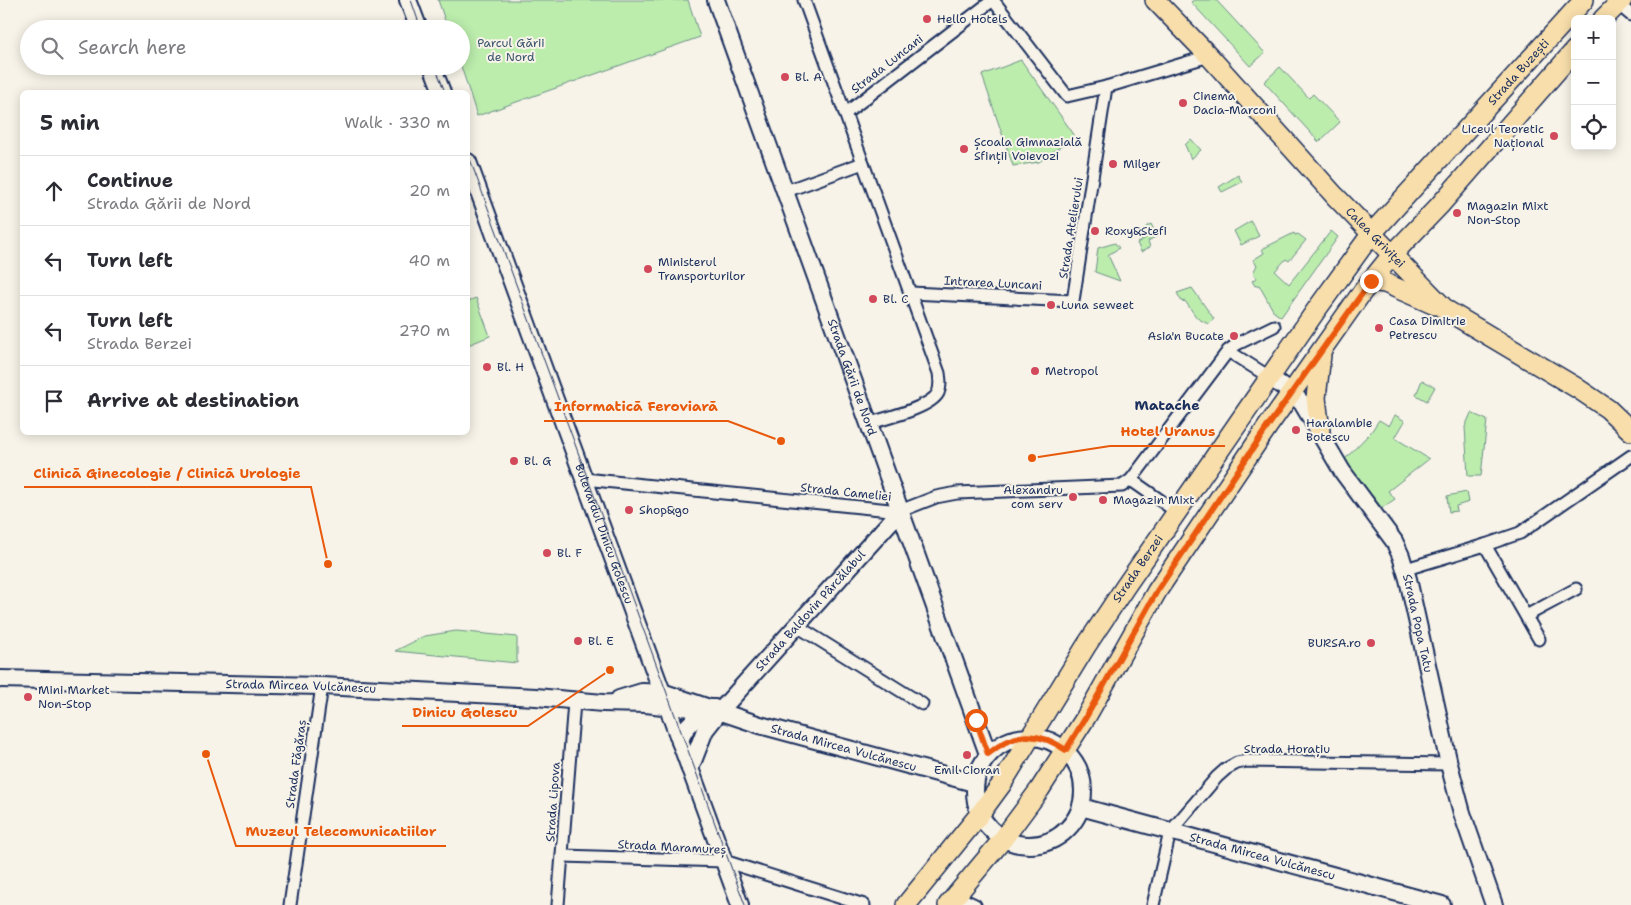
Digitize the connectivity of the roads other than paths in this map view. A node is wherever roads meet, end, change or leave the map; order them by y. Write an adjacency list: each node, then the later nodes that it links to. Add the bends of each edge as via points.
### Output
1 (408, 0): 9 (main road)
2 (716, 0): 18 (main road, Strada Gării de Nord)
3 (804, 0): 15 (street)
4 (993, 0): 13 (street, Strada Luncani, via 1067,96); 15 (street, Strada Luncani)
5 (1155, 0): 11 (main road, Calea Griviței)
6 (1584, 0): 19 (main road, Strada Buzești)
7 (1623, 6): 8 (main road)
8 (1609, 15)
9 (415, 20)
10 (1571, 55): 20 (main road)
11 (1208, 56): 13 (street); 19 (main road, Calea Griviței)
12 (435, 75): 14 (main road)
13 (1106, 87): 23 (street, Strada Atelierului)
14 (441, 90)
15 (846, 113): 16 (street)
16 (863, 164): 18 (street); 22 (street)
17 (470, 167): 34 (main road, Bulevardul Dinicu Golescu)
18 (786, 192): 30 (main road, Strada Gării de Nord)
19 (1372, 234): 20 (main road, Calea Griviței); 28 (main road, Strada Berzei)
20 (1392, 255): 21 (main road); 24 (main road, Calea Griviței)
21 (1371, 281): 24 (main road, via 1385,282); 26 (main road)
22 (911, 293): 23 (street, Intrarea Luncani); 30 (street, via 939,373 938,393 922,405)
23 (1073, 301)
24 (1446, 310): 31 (main road, Calea Griviței, via 1577,388)
25 (1274, 326): 27 (street, via 1237,344)
26 (1321, 351): 29 (main road); 32 (main road, via 1316,398)
27 (1228, 352): 28 (street); 35 (street)
28 (1271, 378): 29 (main road, Strada Popa Tatu); 37 (main road, Strada Berzei)
29 (1292, 393): 32 (main road, Strada Popa Tatu); 52 (main road, via 1157,591)
30 (870, 423): 36 (main road, Strada Gării de Nord)
31 (1628, 424)
32 (1320, 432): 39 (main road, Strada Popa Tatu, via 1351,484 1394,541)
33 (1631, 456): 38 (street, via 1526,529)
34 (584, 479): 36 (street, Strada Cameliei); 46 (main road, Bulevardul Dinicu Golescu)
35 (1131, 480): 36 (street, Strada Cameliei, via 1116,487 947,494); 37 (street)
36 (900, 512): 42 (main road, Strada Baldovin Pârcălabul); 53 (main road, Strada Gării de Nord)
37 (1177, 512): 50 (main road, Strada Berzei, via 1086,646)
38 (1485, 545): 39 (street); 41 (street)
39 (1406, 569): 54 (main road, Strada Popa Tatu)
40 (1576, 589): 41 (street)
41 (1526, 616): 43 (street)
42 (797, 626): 48 (street); 49 (main road, Strada Baldovin Pârcălabul)
43 (1539, 639)
44 (0, 679): 45 (main road, Strada Mircea Vulcănescu)
45 (322, 686): 47 (main road, Strada Mircea Vulcănescu, via 536,697); 64 (street, Strada Făgăraș)
46 (664, 699): 47 (main road, Strada Mircea Vulcănescu, via 642,692 603,703); 49 (main road, Strada Mircea Vulcănescu); 51 (main road, Bulevardul Dinicu Golescu)
47 (574, 702): 61 (street, Strada Lipova)
48 (922, 704)
49 (717, 709): 51 (main road, via 698,716 690,723); 55 (main road); 56 (main road, Strada Mircea Vulcănescu, via 766,726)
50 (1032, 736): 52 (main road, via 1049,740); 53 (main road, via 1008,740); 58 (main road, Strada Berzei)
51 (680, 742): 55 (main road, Bulevardul Dinicu Golescu)
52 (1066, 750): 57 (main road, via 1081,775); 60 (main road)
53 (988, 754): 56 (main road)
54 (1450, 764): 59 (street, Strada Horațiu, via 1237,763 1217,778); 72 (main road, Strada Popa Tatu, via 1466,825)
55 (690, 769): 62 (main road, Bulevardul Dinicu Golescu)
56 (974, 783): 58 (main road)
57 (1081, 807): 59 (main road, Strada Mircea Vulcănescu); 60 (main road, via 1063,834 1048,842 1024,845)
58 (979, 815): 60 (main road, via 988,828); 68 (main road, Strada Berzei)
59 (1170, 832): 70 (street, Strada Horațiu); 71 (main road, Strada Mircea Vulcănescu)
60 (1003, 839): 63 (main road)
61 (563, 856): 62 (street, Strada Maramureș); 65 (street, Strada Lipova)
62 (724, 861): 66 (main road, Bulevardul Dinicu Golescu); 67 (street, Strada Maramureș)
63 (952, 900): 69 (street)
64 (290, 905)
65 (558, 905)
66 (740, 905)
67 (864, 905)
68 (906, 905)
69 (975, 905)
70 (1154, 905)
71 (1442, 905)
72 (1494, 905)

